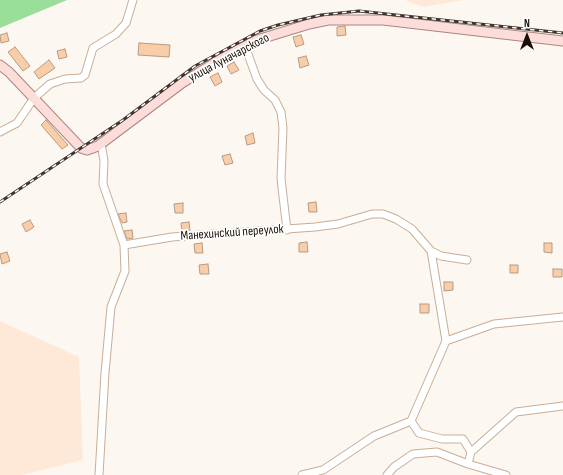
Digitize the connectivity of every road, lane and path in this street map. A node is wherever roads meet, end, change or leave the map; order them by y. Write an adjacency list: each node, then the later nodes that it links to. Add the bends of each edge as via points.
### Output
1 (133, 0): 5 (street, via 126,23 116,34 93,48 85,75 81,78 56,81)
2 (563, 41): 3 (main road, улица Луначарского, via 424,24 358,19 328,20 288,29)
3 (245, 46): 7 (main road, улица Луначарского, via 182,83); 8 (street, via 257,79 275,100 281,112 281,179)
4 (0, 65): 5 (main road)
5 (34, 98): 6 (street, via 17,123); 7 (main road, улица Луначарского, via 82,148 93,149)
6 (0, 132)
7 (101, 143): 9 (street, via 104,161 103,184)
8 (288, 230): 9 (street, Манехинский переулок, via 172,237); 10 (street, Манехинский переулок, via 338,224 372,214 383,214 412,229)
9 (124, 245): 18 (street, via 125,271 111,307)
10 (431, 251): 11 (street, via 441,256); 13 (street)
11 (467, 260)
12 (563, 317): 13 (street, via 494,324)
13 (446, 340): 15 (street)
14 (563, 406): 16 (street, via 516,412)
15 (411, 421): 16 (street, via 419,433 442,439 463,439); 19 (street, via 374,436 323,470)
16 (471, 452): 17 (street)
17 (468, 464): 20 (street, via 437,452 413,454); 21 (street)
18 (99, 475)
19 (302, 475)
20 (387, 475)
21 (506, 475)

